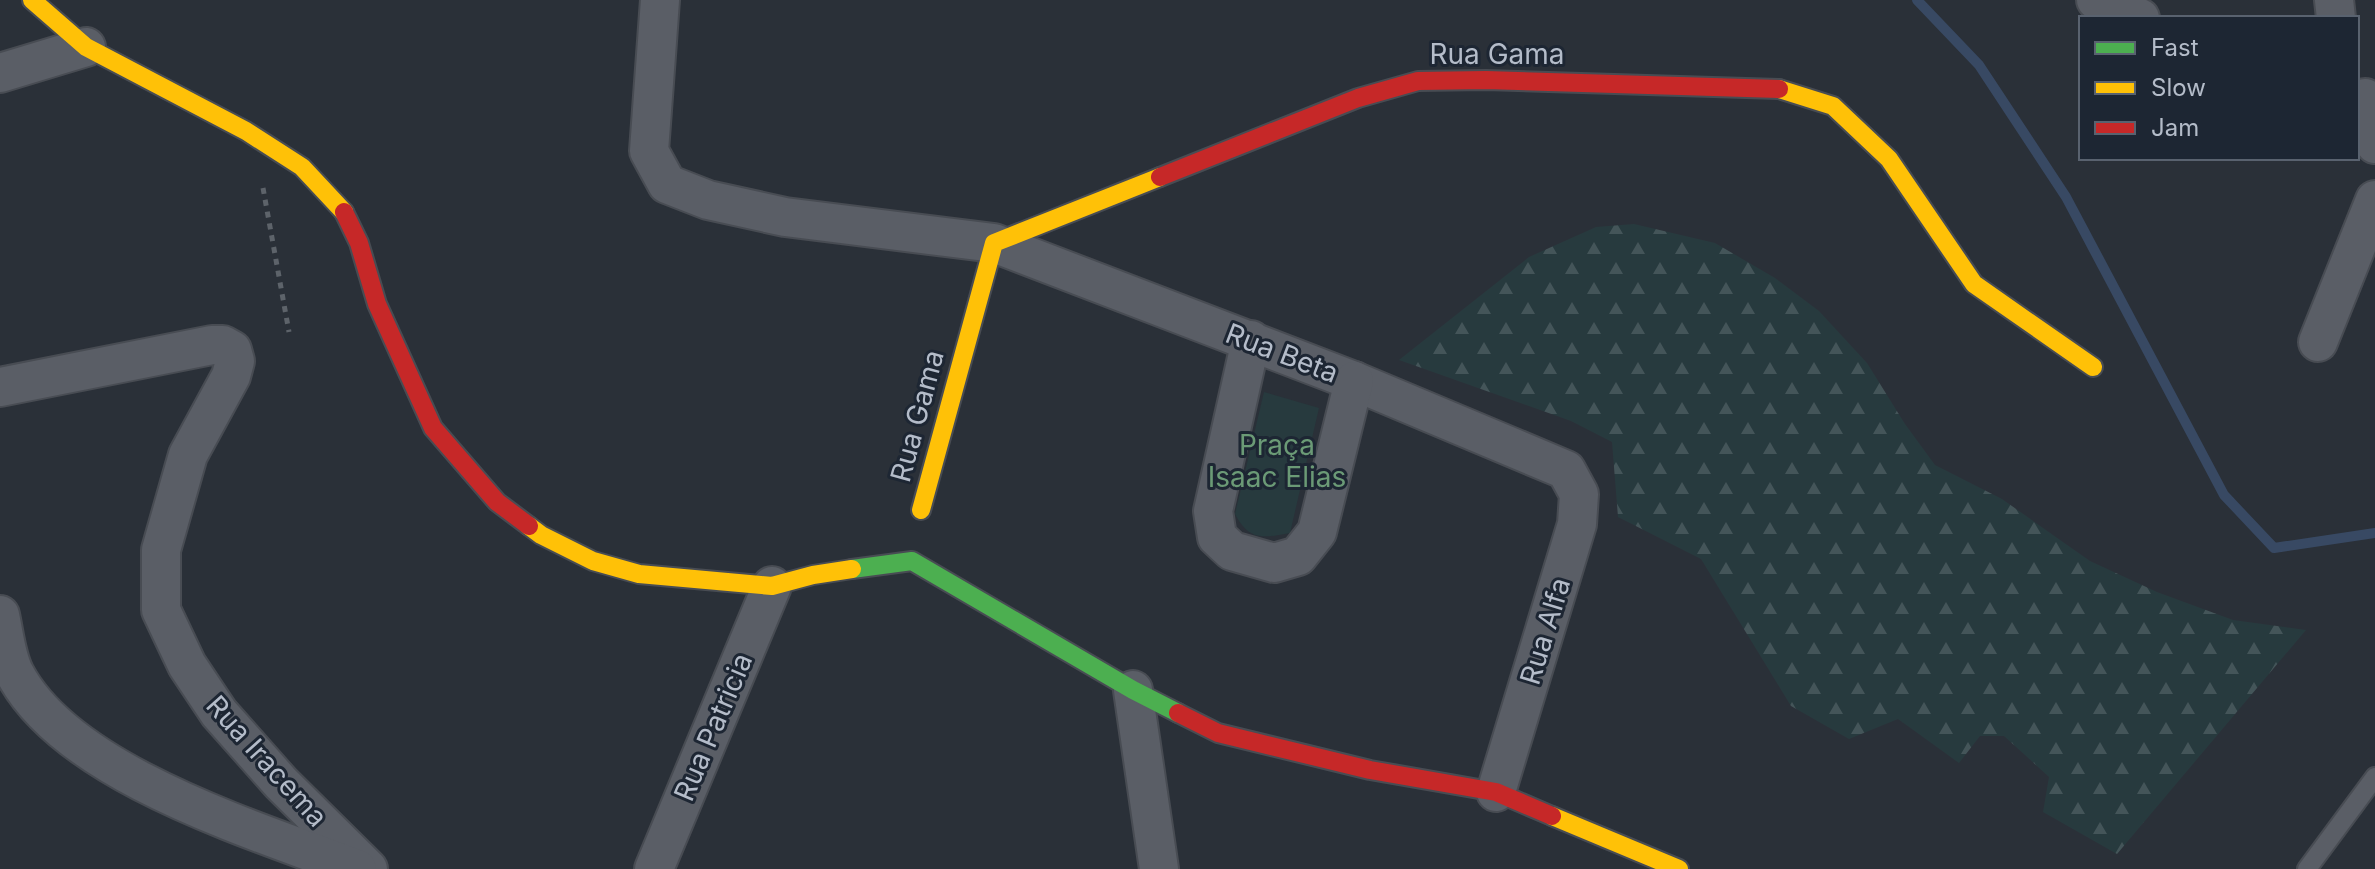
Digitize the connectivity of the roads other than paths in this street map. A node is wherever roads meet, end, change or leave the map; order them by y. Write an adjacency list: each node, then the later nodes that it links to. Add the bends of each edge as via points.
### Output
1 (32, 0): 5 (street)
2 (660, 0): 10 (street, Rua Beta, via 649,151 667,184 708,200 785,217)
3 (2096, 0): 4 (street)
4 (2135, 16)
5 (86, 47): 6 (street); 18 (street, via 302,167 345,214 377,304 433,428 497,502 541,535 593,561 639,574)
6 (0, 73)
7 (2366, 98): 8 (street)
8 (2375, 144)
9 (2375, 200): 12 (street)
10 (994, 243): 11 (street, Rua Beta); 13 (street, Rua Gama, via 1358,98 1418,81 1777,88 1833,106 1889,159 1974,284); 17 (street, Rua Gama)
11 (1251, 340): 14 (street, Rua Beta); 14 (street, via 1213,511 1217,537 1232,551 1274,563 1298,556 1317,532)
12 (2318, 342)
13 (2093, 367)
14 (1354, 381): 16 (street, Rua Beta)
15 (0, 387): 24 (street, Rua Iracema, via 212,345 232,350 231,376 188,455 161,550 161,610 187,665 219,713)
16 (1566, 470): 22 (street, Rua Alfa, via 1579,494 1577,524)
17 (921, 510)
18 (772, 586): 20 (street, via 912,561); 25 (street, Rua Patricia)
19 (0, 615): 23 (street, via 14,672 42,712 89,750 173,798)
20 (1133, 690): 22 (street, via 1218,733 1370,770); 26 (street)
21 (2375, 777): 28 (lane)
22 (1496, 792): 27 (street)
23 (357, 869)
24 (368, 869)
25 (654, 869)
26 (1159, 869)
27 (1679, 869)
28 (2307, 869)

